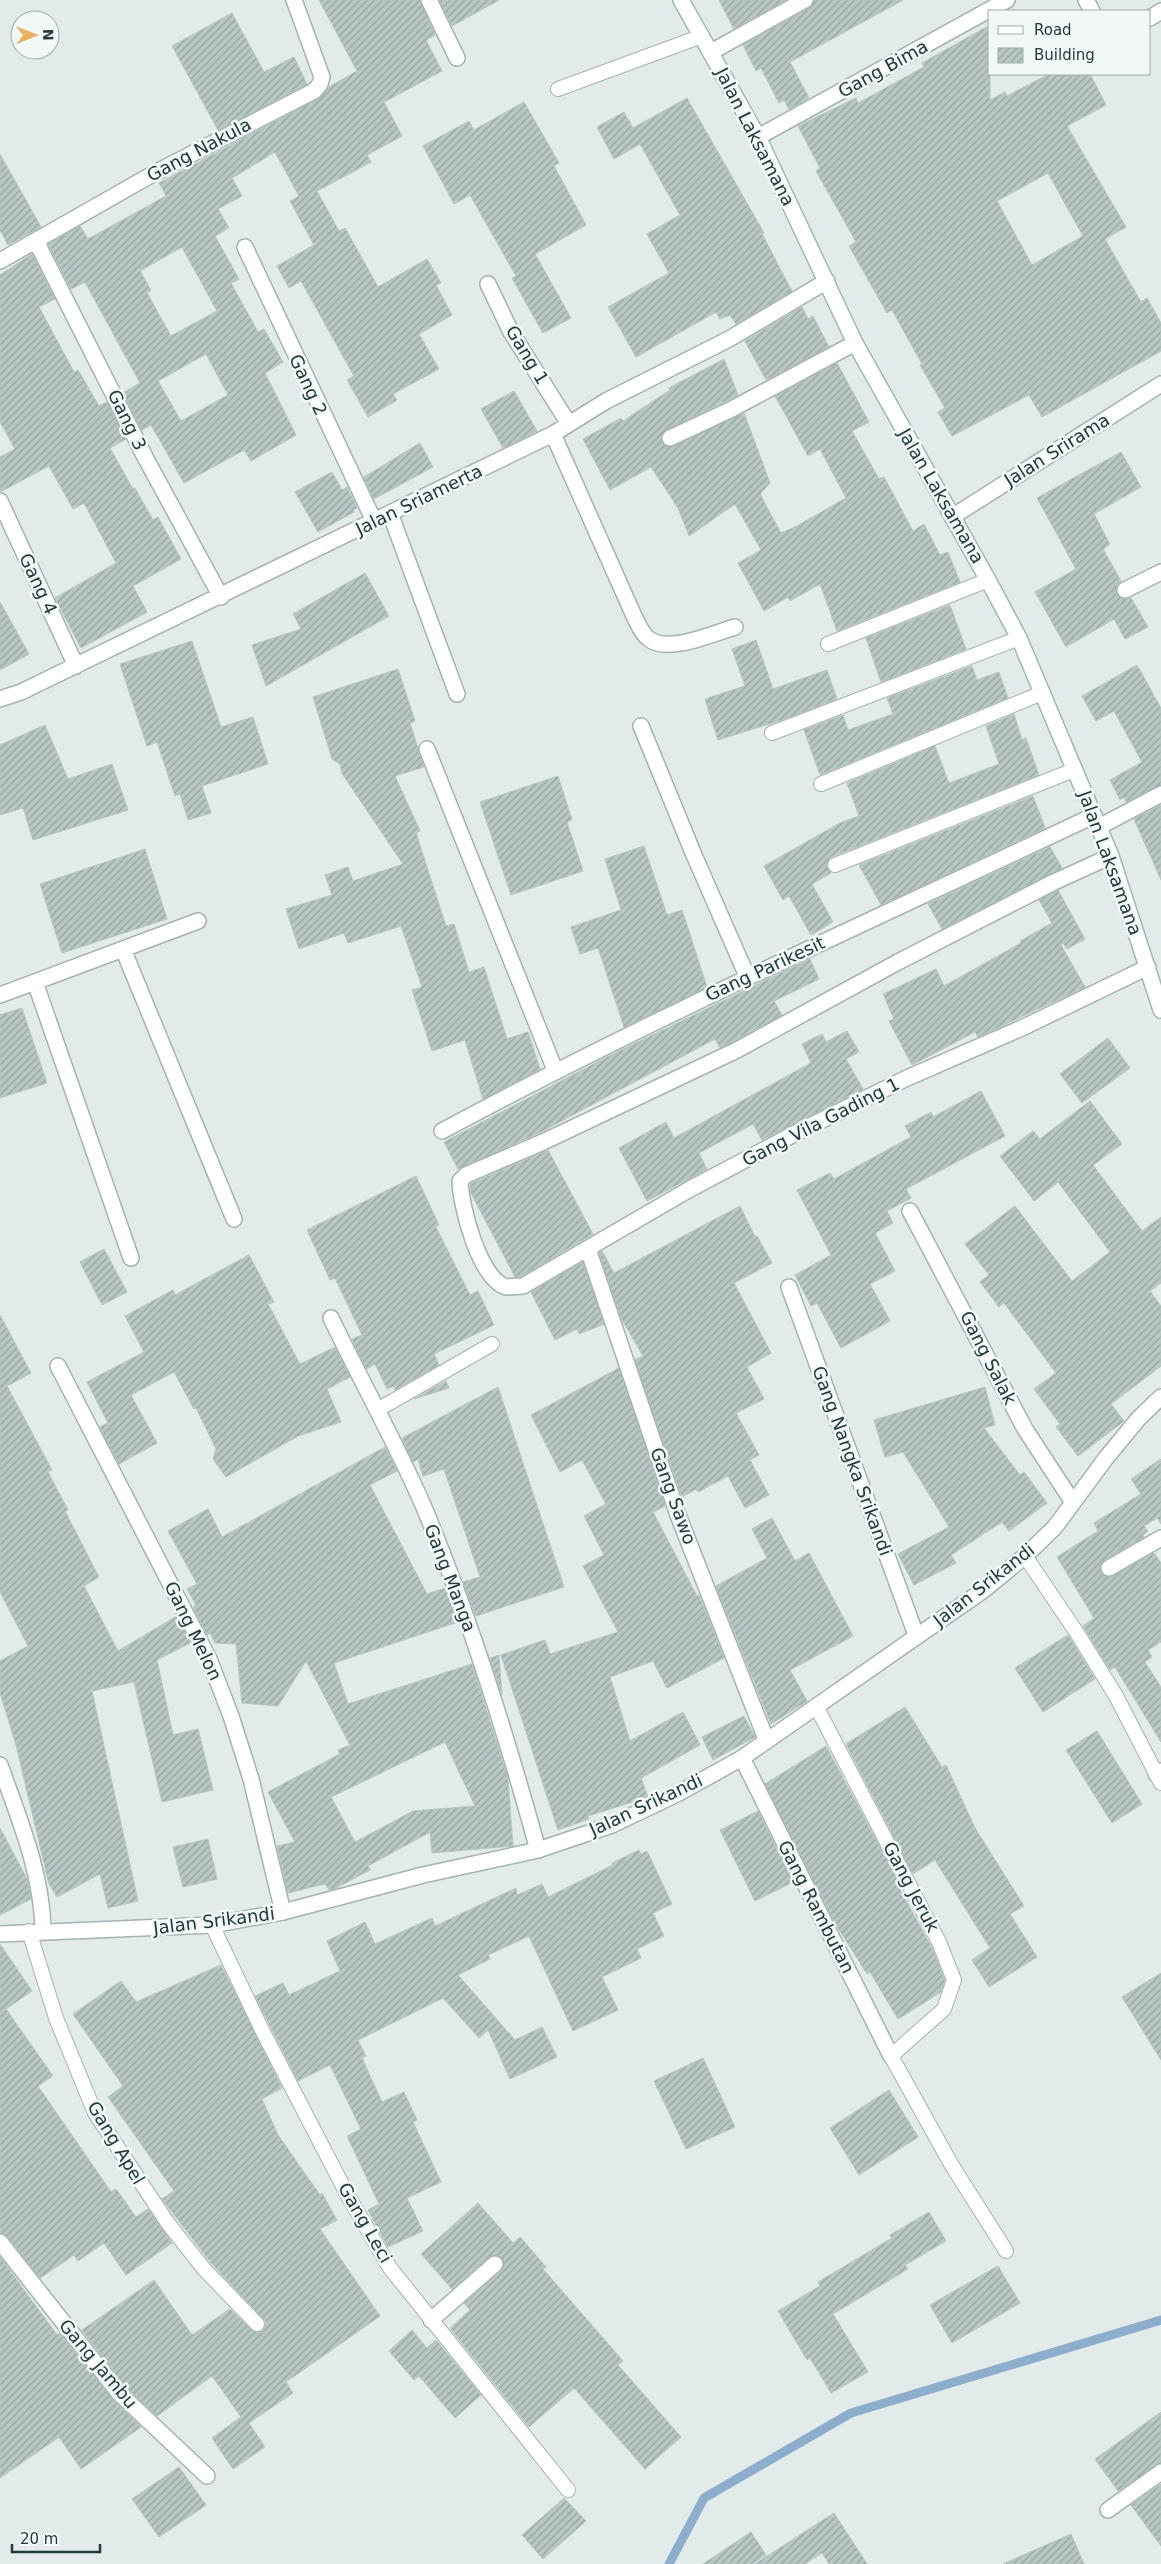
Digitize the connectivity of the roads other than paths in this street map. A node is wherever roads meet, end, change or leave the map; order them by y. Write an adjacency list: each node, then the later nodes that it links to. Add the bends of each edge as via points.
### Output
1 (294, 0): 13 (street, Gang Nakula, via 322,77 314,91 151,175)
2 (429, 0): 10 (street)
3 (681, 0): 8 (street, Jalan Laksamana)
4 (806, 0): 9 (street)
5 (1007, 0): 7 (street, Gang Bima)
6 (988, 10): 12 (street, Gang Bima)
7 (989, 10)
8 (702, 36): 9 (street, Jalan Laksamana); 11 (lane)
9 (711, 52): 12 (street, Jalan Laksamana)
10 (457, 58)
11 (558, 89)
12 (758, 137): 16 (street, Jalan Laksamana)
13 (36, 241): 15 (street, Gang Nakula); 30 (street, Gang 3)
14 (245, 246): 26 (street, Gang 2)
15 (0, 261)
16 (827, 281): 18 (street, Jalan Laksamana); 20 (street, Jalan Sriamerta, via 730,339 606,401)
17 (488, 284): 20 (street, Gang 1, via 511,332)
18 (855, 344): 22 (street); 25 (street, Jalan Laksamana)
19 (1161, 384): 25 (street, Jalan Srirama)
20 (569, 424): 21 (street, Jalan Sriamerta)
21 (553, 434): 24 (street, Jalan Sriamerta); 31 (street, via 634,616 648,639 660,645 673,645)
22 (670, 438)
23 (0, 502): 34 (street, Gang 4)
24 (390, 513): 26 (street, Jalan Sriamerta); 36 (street)
25 (952, 517): 28 (street, Jalan Laksamana)
26 (374, 522): 30 (street, Jalan Sriamerta)
27 (1161, 572): 29 (street)
28 (988, 580): 32 (street, Jalan Laksamana); 33 (lane)
29 (1125, 590)
30 (221, 597): 34 (street, Jalan Sriamerta)
31 (736, 627)
32 (1019, 638): 35 (street, Jalan Laksamana); 39 (lane)
33 (828, 644)
34 (76, 666): 37 (street, Jalan Sriamerta)
35 (1042, 693): 41 (street, Jalan Laksamana); 42 (lane)
36 (458, 694)
37 (0, 699)
38 (641, 726): 50 (street)
39 (772, 733)
40 (427, 749): 54 (street)
41 (1074, 770): 44 (street, Jalan Laksamana); 46 (lane)
42 (821, 784)
43 (1161, 794): 44 (street, Gang Parikesit)
44 (1096, 821): 45 (street, Jalan Laksamana); 50 (street, Gang Parikesit)
45 (1110, 856): 49 (street, Jalan Laksamana); 58 (street, Gang Vila Gading 1, via 898,962 738,1050 466,1175 460,1182 471,1233 487,1268 502,1286 523,1286)
46 (835, 865)
47 (198, 921): 48 (street)
48 (123, 949): 51 (street); 57 (street)
49 (1148, 967): 53 (street, Jalan Laksamana); 58 (street, Gang Vila Gading 1, via 1024,1027 907,1078 801,1131 690,1189)
50 (747, 976): 54 (street, Gang Parikesit)
51 (34, 982): 52 (street); 59 (street)
52 (0, 995)
53 (1161, 1010)
54 (556, 1070): 55 (street, Gang Parikesit)
55 (442, 1131)
56 (910, 1211): 66 (street, Gang Salak, via 1025,1429)
57 (234, 1219)
58 (588, 1250): 72 (street, Gang Sawo, via 678,1515)
59 (131, 1258)
60 (789, 1287): 70 (street, Gang Nangka Srikandi)
61 (331, 1318): 65 (street, Gang Manga, via 354,1368)
62 (492, 1344): 65 (lane)
63 (58, 1366): 77 (street, Gang Melon, via 209,1659 251,1779)
64 (1161, 1397): 66 (street, Jalan Srikandi, via 1139,1418)
65 (378, 1409): 76 (street, Gang Manga, via 423,1506 502,1719)
66 (1072, 1501): 68 (street, Jalan Srikandi, via 1055,1527)
67 (1161, 1538): 69 (street)
68 (1025, 1556): 70 (street, Jalan Srikandi, via 951,1614); 75 (lane, via 1116,1696)
69 (1109, 1568)
70 (916, 1635): 71 (street, Jalan Srikandi)
71 (816, 1706): 72 (street, Jalan Srikandi); 81 (lane, Gang Jeruk, via 939,1942 954,1980 944,2009)
72 (766, 1739): 73 (street, Jalan Srikandi)
73 (742, 1758): 76 (street, Jalan Srikandi, via 612,1825); 81 (street, Gang Rambutan)
74 (0, 1765): 79 (street, via 41,1889)
75 (1159, 1776)
76 (538, 1850): 77 (street, Jalan Srikandi, via 423,1875)
77 (283, 1912): 78 (street, Jalan Srikandi)
78 (212, 1925): 79 (street, Jalan Srikandi); 85 (lane, Gang Leci, via 346,2194 390,2268)
79 (36, 1931): 80 (street, Jalan Srikandi); 86 (lane, Gang Apel, via 56,2018 95,2114 167,2222 226,2294)
80 (0, 1934)
81 (891, 2056): 83 (lane, via 951,2164)
82 (0, 2242): 88 (street, Gang Jambu, via 120,2393)
83 (1006, 2251)
84 (495, 2264): 85 (street)
85 (431, 2320): 89 (lane, Gang Leci)
86 (257, 2324)
87 (1161, 2472): 90 (street)
88 (206, 2476)
89 (568, 2490)
90 (1108, 2510)

